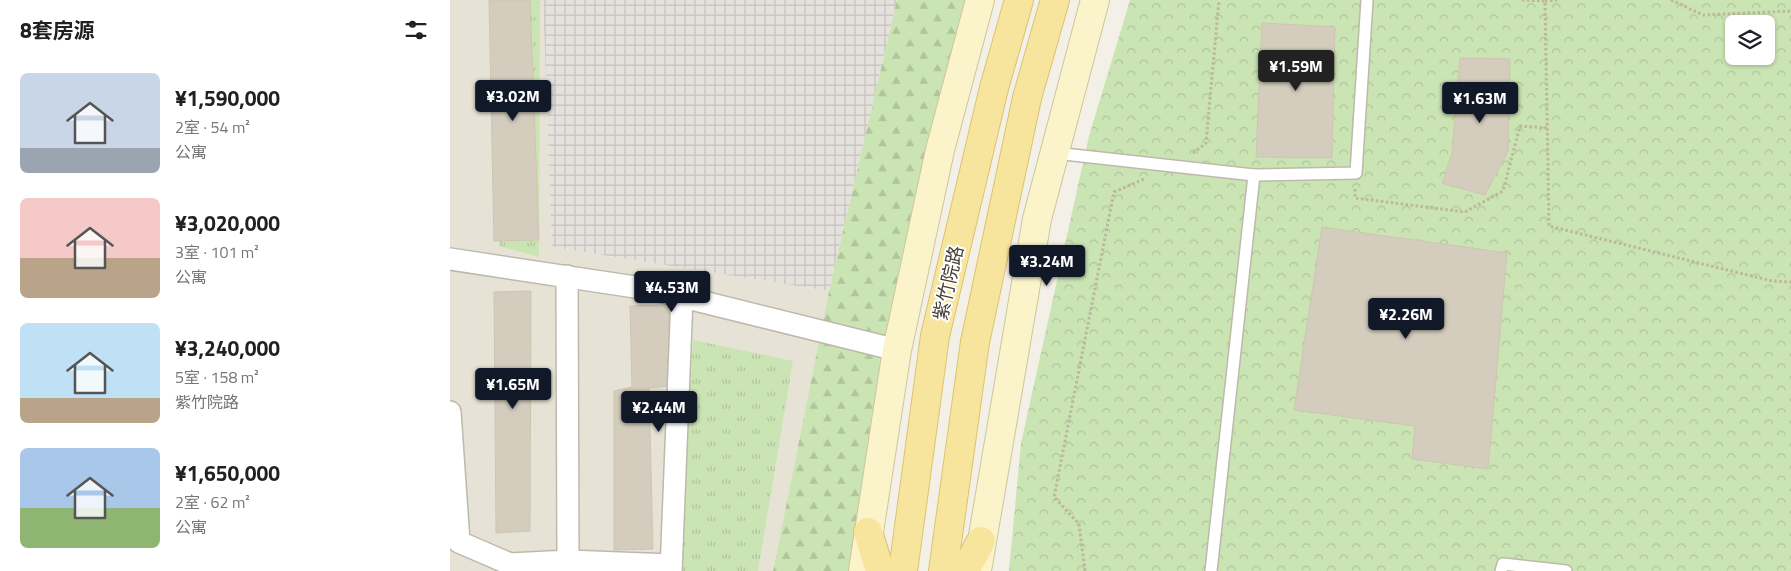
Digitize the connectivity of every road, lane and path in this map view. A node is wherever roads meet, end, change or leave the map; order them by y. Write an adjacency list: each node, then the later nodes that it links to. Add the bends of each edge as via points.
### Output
1 (980, 0): 21 (street, 紫竹院路, via 940,150)
2 (1019, 0): 30 (main road, 紫竹院路, via 994,88 935,336)
3 (1055, 0): 31 (main road, 紫竹院路, via 1027,98 975,342)
4 (1095, 0): 13 (street)
5 (1219, 0): 14 (path, via 1206,143)
6 (1367, 0): 15 (lane)
7 (1522, 0): 10 (path)
8 (1555, 0): 10 (path)
9 (1671, 0): 11 (path, via 1703,15)
10 (1545, 1): 12 (path)
11 (1791, 11)
12 (1547, 128): 15 (path, via 1520,126 1503,191 1466,212 1354,198); 19 (path, via 1549,226 1772,281)
13 (1054, 153): 14 (lane); 24 (street, via 1037,219)
14 (1177, 166): 16 (lane); 34 (path, via 1114,192 1054,497 1079,524)
15 (1356, 173): 16 (lane)
16 (1254, 174): 35 (lane)
17 (450, 259): 18 (street)
18 (567, 276): 20 (street); 25 (street)
19 (1791, 282)
20 (682, 296): 21 (street); 27 (street)
21 (897, 350): 23 (street, 紫竹院路)
22 (450, 412): 26 (street, via 458,542)
23 (868, 532): 28 (street, 紫竹院路); 29 (main road)
24 (981, 541): 32 (main road); 33 (street)
25 (568, 561): 26 (street); 27 (street)
26 (510, 567)
27 (671, 568)
28 (863, 571)
29 (880, 571)
30 (903, 571)
31 (943, 571)
32 (965, 571)
33 (978, 571)
34 (1085, 571)
35 (1211, 571)
36 (1501, 571): 37 (lane, via 1503,564)
37 (1566, 571)

